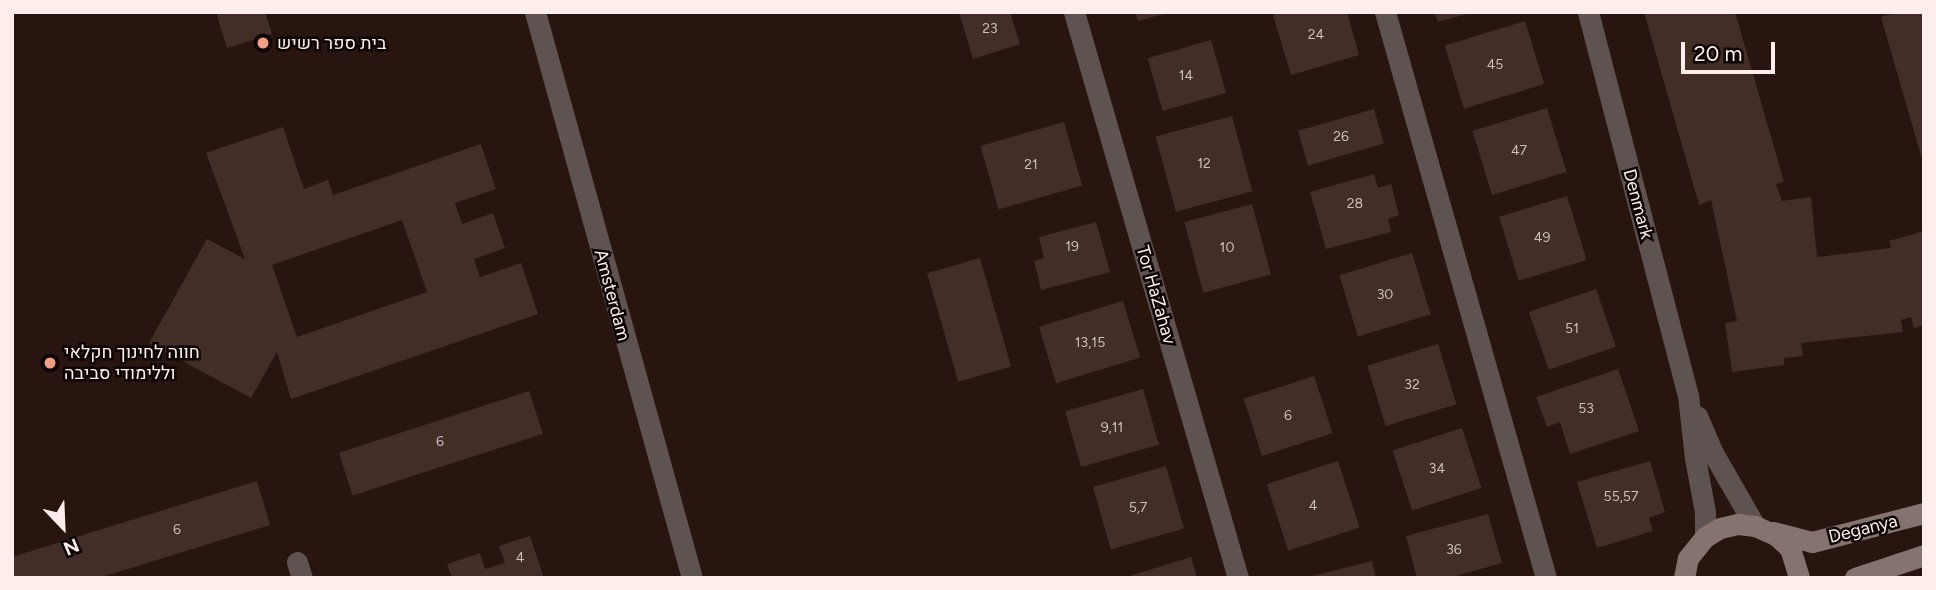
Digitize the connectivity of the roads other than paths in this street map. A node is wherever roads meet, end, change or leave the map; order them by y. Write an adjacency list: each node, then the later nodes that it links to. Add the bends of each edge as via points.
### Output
1 (535, 12): 11 (street, Amsterdam)
2 (1074, 12): 12 (street, Tor HaZahav)
3 (1385, 12): 13 (street)
4 (1588, 12): 5 (street, Denmark)
5 (1688, 395): 7 (street, Denmark, via 1713,453); 8 (street, Denmark)
6 (1924, 513): 7 (street, Deganya, via 1812,542)
7 (1759, 527): 8 (street, Deganya, via 1738,524); 14 (street, via 1790,548)
8 (1705, 537): 10 (street)
9 (1924, 555): 15 (street)
10 (1680, 575)
11 (692, 578)
12 (1238, 578)
13 (1546, 578)
14 (1799, 578)
15 (1855, 578)

